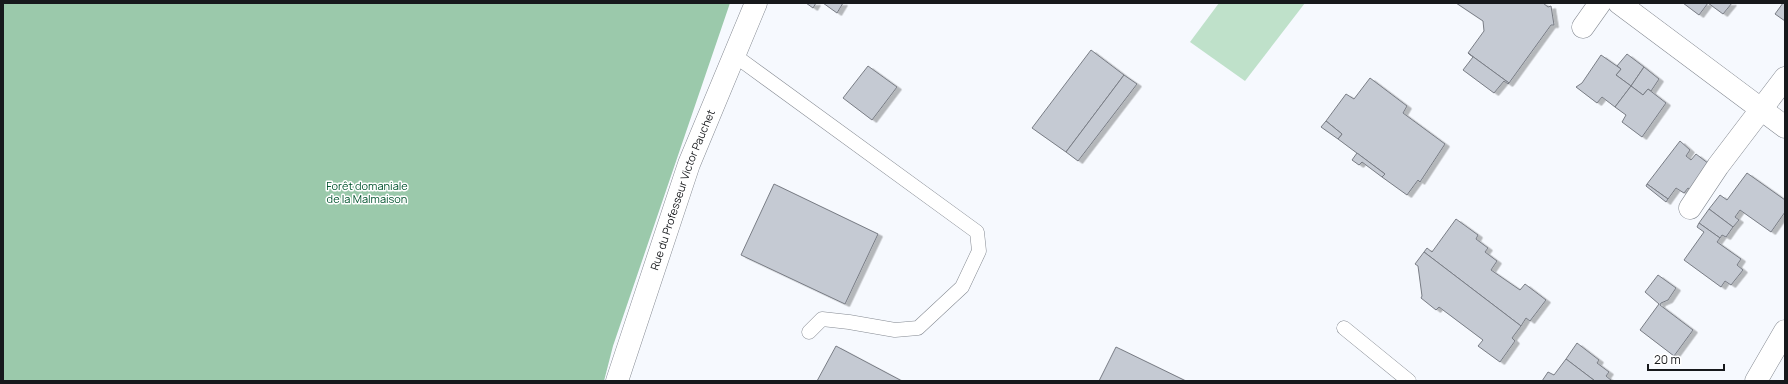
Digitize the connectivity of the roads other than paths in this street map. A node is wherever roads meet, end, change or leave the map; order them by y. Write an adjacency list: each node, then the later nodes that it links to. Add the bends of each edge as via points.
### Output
1 (756, 3): 5 (street, Rue du Professeur Victor Pauchet)
2 (1600, 3): 4 (street)
3 (1619, 3): 7 (street)
4 (1583, 27)
5 (734, 55): 12 (lane, via 977,232 979,251 962,287 918,328 895,330 822,319); 13 (street, Rue du Professeur Victor Pauchet, via 689,164)
6 (1785, 78): 7 (street)
7 (1761, 109): 8 (street); 9 (street)
8 (1785, 127)
9 (1690, 208)
10 (1344, 328): 14 (lane)
11 (1785, 331): 15 (street)
12 (809, 332)
13 (617, 381)
14 (1410, 381)
15 (1756, 381)

